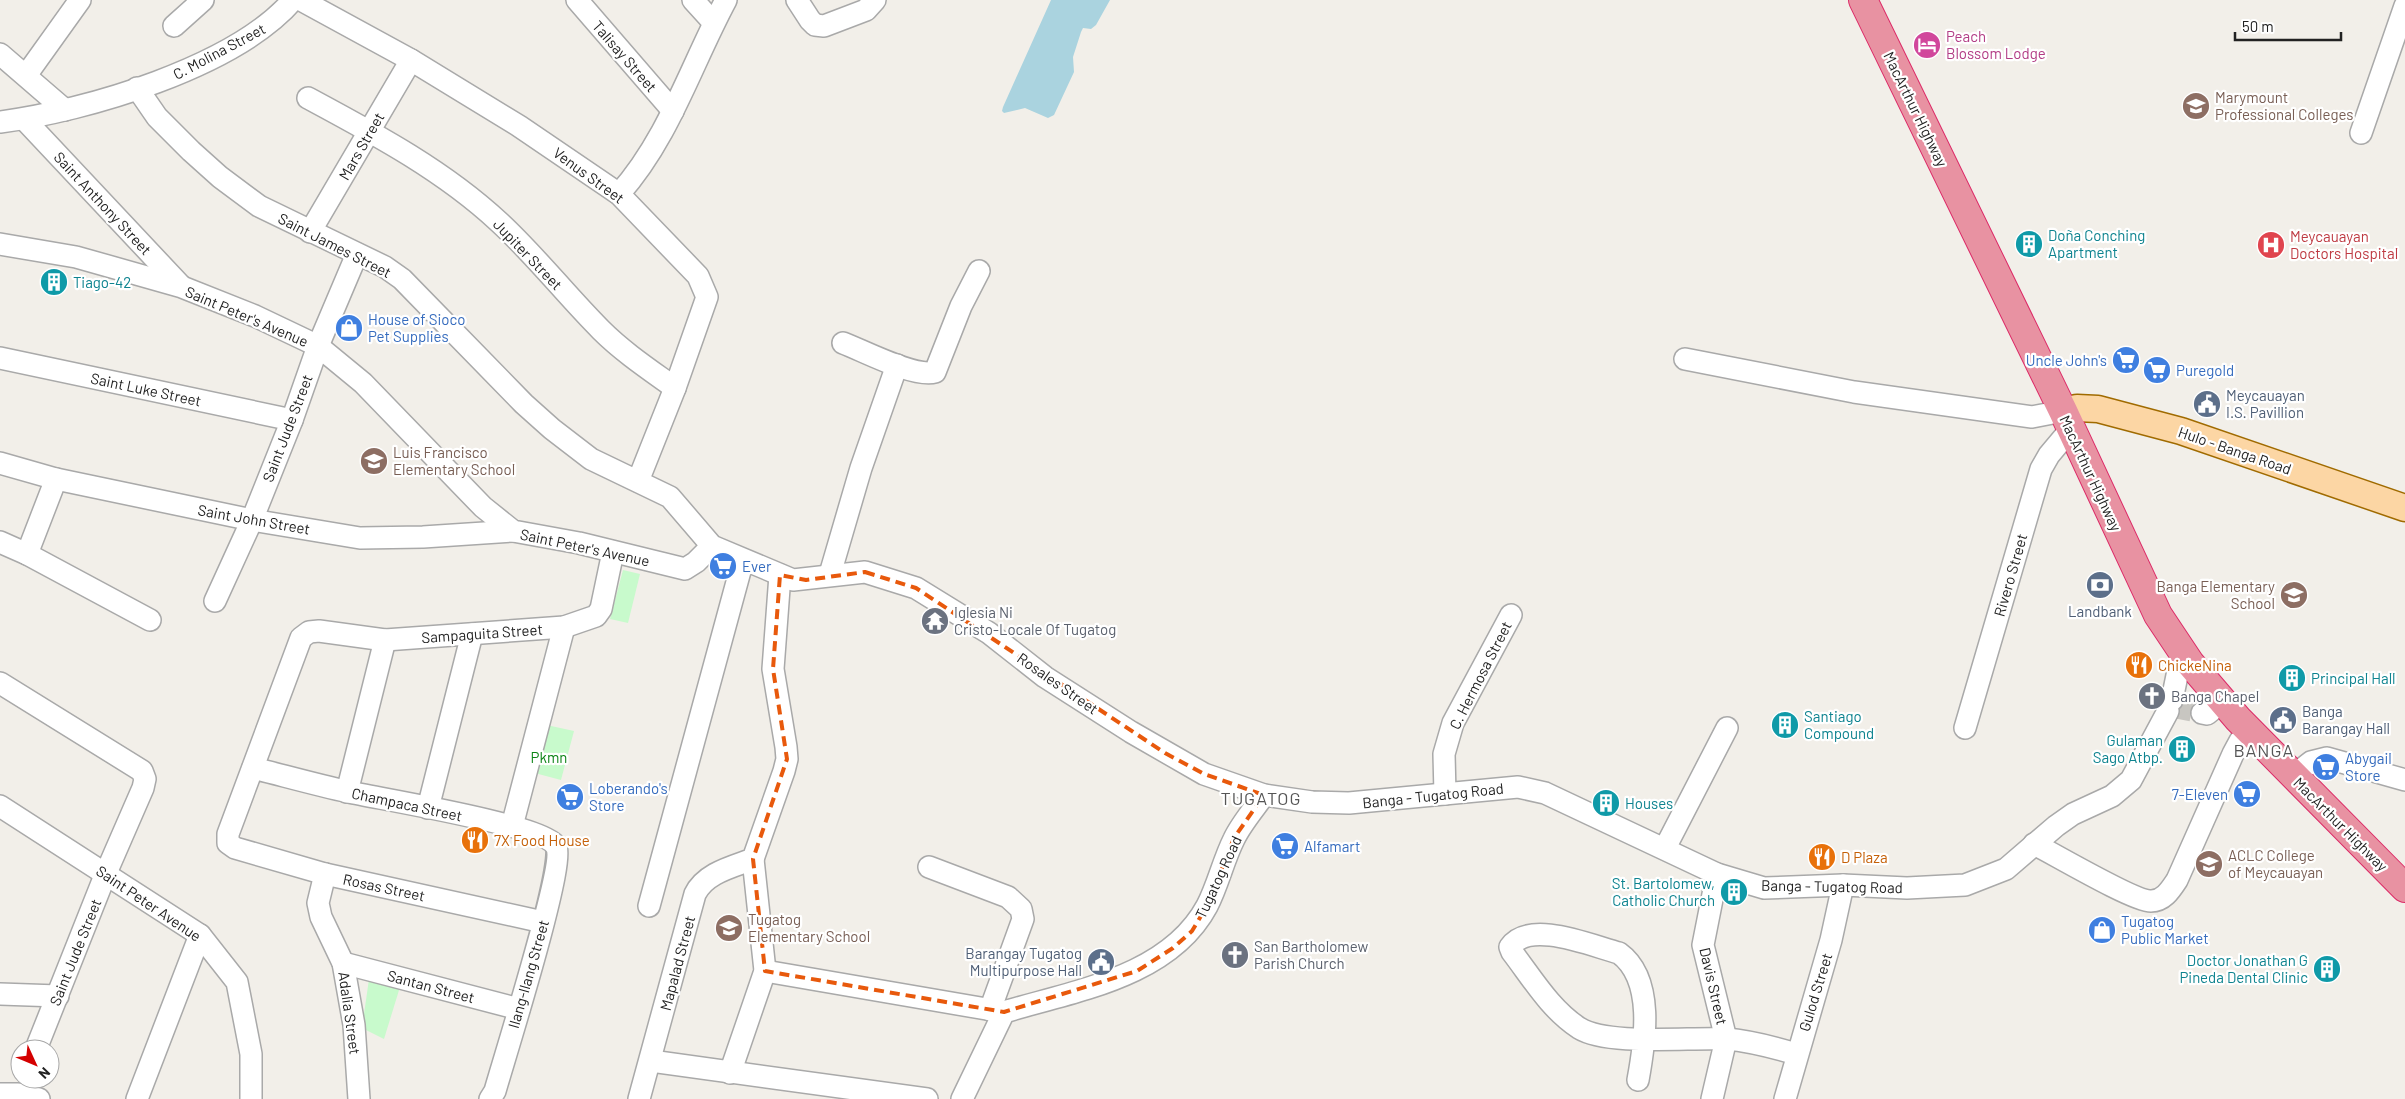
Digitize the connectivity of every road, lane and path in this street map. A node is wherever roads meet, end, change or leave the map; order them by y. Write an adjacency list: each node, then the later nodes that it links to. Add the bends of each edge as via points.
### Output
1 (80, 0): 16 (street)
2 (203, 0): 13 (street)
3 (293, 0): 17 (street, C. Molina Street, via 256,33 185,72)
4 (301, 0): 15 (street, Venus Street)
5 (577, 0): 20 (street, Talisay Street)
6 (693, 0): 12 (street)
7 (726, 0): 12 (street)
8 (797, 0): 9 (street, via 815,25 824,26 866,10)
9 (875, 0)
10 (1863, 0): 38 (highway, MacArthur Highway)
11 (2405, 6): 24 (street)
12 (714, 22): 20 (street)
13 (174, 26)
14 (0, 54): 16 (street)
15 (411, 60): 23 (street, Mars Street); 25 (street, Venus Street, via 519,126)
16 (27, 74): 19 (street)
17 (137, 88): 19 (street); 26 (street, Saint James Street, via 157,117 220,177 259,206)
18 (308, 98): 23 (street, Jupiter Street)
19 (65, 110): 21 (street)
20 (674, 111): 25 (street, via 638,173)
21 (24, 119): 22 (street); 30 (street, Saint Anthony Street)
22 (0, 122)
23 (370, 131): 26 (street, Mars Street); 36 (street, Jupiter Street, via 438,173 499,222 602,331)
24 (2361, 133)
25 (619, 194): 36 (street, Venus Street, via 698,276 707,297)
26 (310, 232): 28 (street, Saint James Street)
27 (0, 244): 30 (street, Saint Peter's Avenue, via 76,257)
28 (357, 254): 32 (street, Saint Jude Street); 41 (street, Saint James Street, via 402,279 524,404 574,447 591,459)
29 (979, 271): 35 (street, via 961,306 936,372 929,374)
30 (182, 287): 32 (street, Saint Peter's Avenue)
31 (843, 343): 35 (street)
32 (318, 346): 37 (street, Saint Jude Street); 44 (street, Saint Peter's Avenue, via 363,384 483,507)
33 (0, 358): 37 (street, Saint Luke Street)
34 (1685, 359): 38 (street, via 1854,392)
35 (896, 365): 50 (street)
36 (675, 388): 41 (street, Venus Street)
37 (292, 420): 43 (street, Saint Jude Street)
38 (2066, 421): 42 (main road, Hulo - Banga Road, via 2077,408 2098,409 2181,430); 58 (highway, MacArthur Highway, via 2158,615); 61 (street, Rivero Street, via 2041,469)
39 (0, 463): 40 (street, Saint John Street)
40 (56, 479): 43 (street, Saint John Street); 48 (street)
41 (638, 481): 46 (street, Saint James Street, via 670,497)
42 (2405, 508)
43 (252, 520): 44 (street, Saint John Street, via 360,538); 52 (street, Saint Jude Street)
44 (513, 531): 47 (street, Saint Peter's Avenue)
45 (0, 542): 48 (street)
46 (712, 546): 47 (street, Saint Peter's Avenue, via 685,569); 49 (street, Rosales Street)
47 (613, 552): 55 (street, Sampaguita Street, via 601,609 596,616)
48 (27, 554): 54 (street)
49 (743, 560): 51 (street, Rosales Street); 82 (street)
50 (830, 574): 51 (street, Rosales Street, via 806,580); 68 (street, Rosales Street, via 865,572 916,588 989,633 1045,677 1165,753 1204,774)
51 (780, 575): 75 (street, via 773,669 787,759)
52 (215, 600)
53 (1511, 615): 67 (street, C. Hermosa Street, via 1452,723 1444,754)
54 (150, 620)
55 (564, 627): 56 (street, Sampaguita Street); 71 (street)
56 (472, 634): 57 (street, Sampaguita Street); 70 (street)
57 (385, 640): 63 (street, Sampaguita Street, via 319,630 301,638); 66 (street)
58 (2182, 651): 62 (highway, MacArthur Highway, via 2212,707); 72 (street, Banga - Tugatog Road, via 2170,706 2131,780 2112,796 2073,814)
59 (0, 683): 77 (street, Saint Jude Street, via 142,771 143,788)
60 (1727, 728): 74 (street)
61 (1965, 728)
62 (2250, 732): 64 (highway, MacArthur Highway); 72 (street, via 2233,754 2177,880 2171,890 2159,899 2149,902 2130,895)
63 (253, 768): 66 (street, Champaca Street); 78 (street, Rosas Street, via 228,834 228,843 235,848)
64 (2293, 776): 65 (street, via 2311,762 2327,758); 81 (highway, MacArthur Highway)
65 (2405, 780)
66 (347, 792): 70 (street, Champaca Street)
67 (1445, 794): 68 (street, Banga - Tugatog Road, via 1349,804); 74 (street, Banga - Tugatog Road, via 1518,786 1546,794)
68 (1264, 795): 90 (street, Tugatog Road, via 1234,838 1207,906 1192,931 1173,948 1137,971)
69 (0, 806): 77 (street, Saint Peter Avenue)
70 (428, 808): 71 (street, Champaca Street)
71 (512, 826): 73 (street, Champaca Street, via 549,838)
72 (2034, 844): 80 (street, Banga - Tugatog Road, via 2006,869 1965,885 1907,888)
73 (556, 847): 83 (street, Ilang-Ilang Street, via 558,858)
74 (1665, 848): 79 (street, Banga - Tugatog Road)
75 (753, 859): 86 (street); 95 (street, Mapalad Street, via 707,878 699,885)
76 (929, 868): 90 (street, via 1008,897 1021,910 1023,919)
77 (106, 874): 84 (street, Saint Peter Avenue); 88 (street, Saint Jude Street)
78 (324, 874): 83 (street, Rosas Street); 85 (street, Adalia Street, via 318,903 321,917)
79 (1717, 874): 80 (street, Banga - Tugatog Road, via 1764,888); 93 (street, Davis Street, via 1703,944)
80 (1843, 885): 94 (street, Gulod Street, via 1831,940)
81 (2405, 888)
82 (649, 906)
83 (543, 922): 89 (street, Ilang-Ilang Street)
84 (200, 935): 100 (street); 101 (street, Saint Peter Avenue, via 237,982 251,1054)
85 (343, 963): 89 (street, Santan Street); 102 (street, Adalia Street, via 354,1026)
86 (765, 971): 90 (street); 96 (street)
87 (0, 994): 88 (street)
88 (58, 996): 91 (street, Saint Jude Street)
89 (518, 1009): 103 (street, Ilang-Ilang Street)
90 (997, 1011): 106 (street)
91 (40, 1039)
92 (1645, 1039): 92 (street, via 1590,1033 1579,1027 1550,1002 1510,947 1528,935 1543,934 1624,956 1634,967 1640,984); 93 (street); 97 (street)
93 (1726, 1039): 94 (street, via 1760,1043); 107 (street, Davis Street)
94 (1796, 1054): 108 (street, Gulod Street)
95 (651, 1061): 96 (street); 104 (street, Mapalad Street)
96 (730, 1073): 105 (street)
97 (1638, 1080)
98 (14, 1089): 99 (street)
99 (39, 1099)
100 (137, 1099)
101 (251, 1099)
102 (359, 1099)
103 (490, 1099)
104 (639, 1099)
105 (927, 1099)
106 (962, 1099)
107 (1712, 1099)
108 (1785, 1099)

